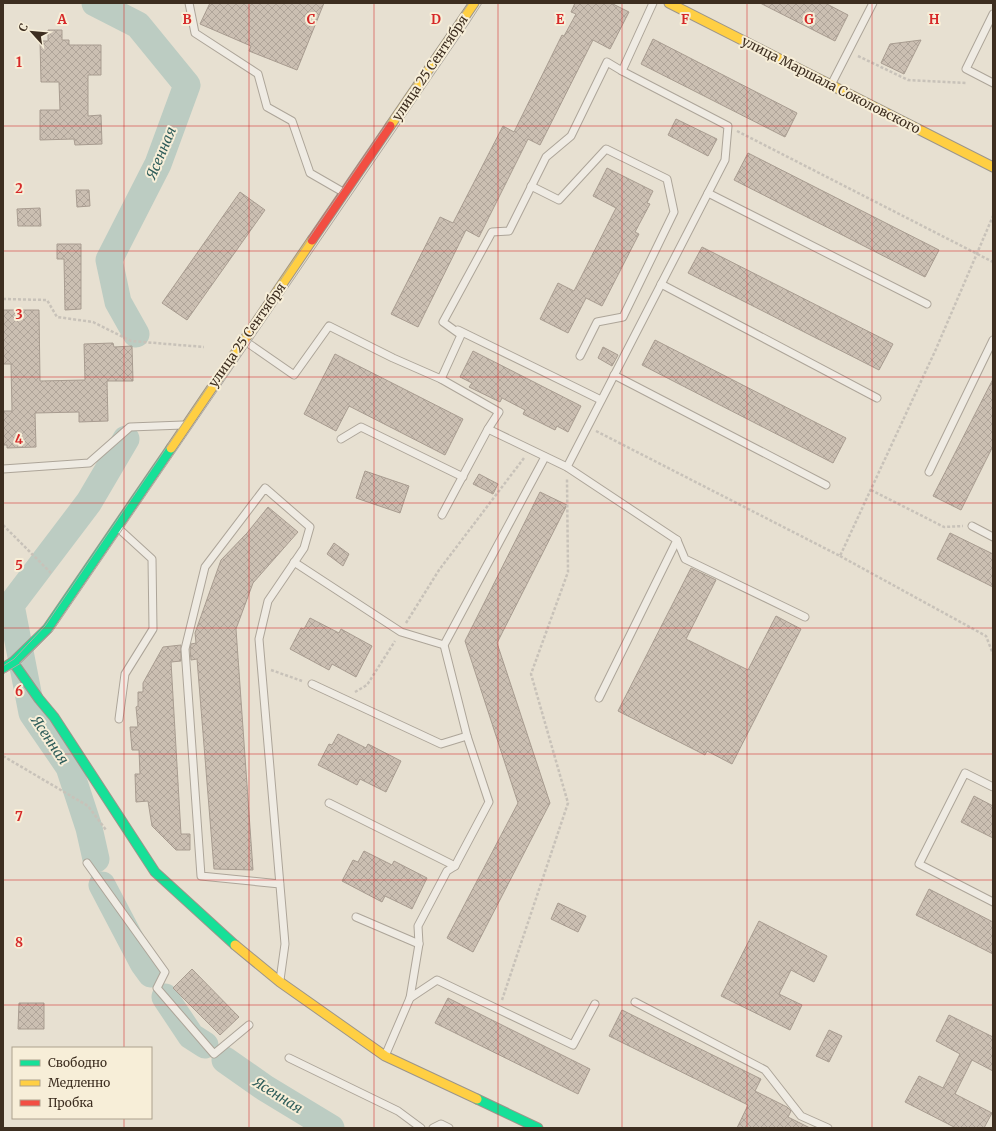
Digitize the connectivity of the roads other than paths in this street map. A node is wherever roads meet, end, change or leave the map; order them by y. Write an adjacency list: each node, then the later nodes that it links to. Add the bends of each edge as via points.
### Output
1 (189, 3): 12 (lane, via 195,33 258,74 267,107 292,122 310,173)
2 (474, 3): 12 (street, улица 25 Сентября)
3 (653, 3): 7 (lane)
4 (669, 3): 9 (street, улица Маршала Соколовского)
5 (873, 3): 9 (lane)
6 (993, 14): 8 (lane, via 966,69)
7 (622, 70): 11 (lane, via 607,62 571,136 546,157); 13 (lane, via 728,126 725,160)
8 (993, 83)
9 (831, 85): 10 (street, улица Маршала Соколовского)
10 (993, 167)
11 (531, 186): 16 (lane, via 509,231 492,232 443,322); 19 (lane, via 559,200 606,150 667,179 674,212 623,317 597,322)
12 (345, 193): 17 (street, улица 25 Сентября)
13 (708, 193): 14 (lane); 15 (lane)
14 (661, 284): 20 (lane); 22 (lane)
15 (927, 304)
16 (448, 326): 21 (lane, via 461,335); 23 (lane)
17 (243, 340): 21 (lane, via 294,375 329,326); 24 (street, улица 25 Сентября)
18 (993, 340): 30 (lane)
19 (580, 356)
20 (614, 375): 23 (lane); 32 (lane)
21 (441, 379): 25 (lane, via 499,412)
22 (877, 398)
23 (601, 400): 28 (lane)
24 (186, 424): 29 (lane, via 130,428 90,464); 35 (street, улица 25 Сентября)
25 (488, 429): 27 (lane); 31 (lane)
26 (341, 439): 31 (lane, via 361,428)
27 (545, 457): 28 (lane); 40 (lane)
28 (567, 467): 37 (lane)
29 (3, 469)
30 (929, 472)
31 (463, 477): 33 (lane)
32 (826, 485)
33 (442, 515)
34 (972, 526): 36 (lane)
35 (116, 527): 41 (street, улица 25 Сентября, via 47,629); 45 (lane, via 152,559 153,629 125,674)
36 (993, 537)
37 (677, 540): 39 (lane, via 685,559); 44 (lane)
38 (294, 562): 40 (lane, via 401,632); 51 (lane, via 268,601 259,640); 51 (lane, via 304,548 310,527 265,488 205,567 185,649 201,876)
39 (804, 617)
40 (444, 645): 46 (lane)
41 (14, 663): 42 (street, улица 25 Сентября); 55 (street, via 54,717 155,872 222,934)
42 (3, 668)
43 (312, 684): 46 (lane, via 442,744)
44 (599, 698)
45 (119, 719)
46 (467, 736): 50 (lane, via 489,802)
47 (993, 787): 52 (lane, via 965,773 919,864)
48 (329, 803): 50 (lane)
49 (87, 863): 59 (lane, via 165,972 157,988 214,1054)
50 (455, 866): 54 (lane, via 447,871 418,926)
51 (280, 884): 55 (lane, via 285,944)
52 (993, 902)
53 (356, 917): 54 (lane)
54 (419, 944): 56 (lane)
55 (280, 982): 60 (street)
56 (410, 998): 58 (lane, via 437,980 574,1045); 60 (lane)
57 (635, 1002): 66 (lane, via 765,1070 801,1116)
58 (595, 1004)
59 (248, 1025)
60 (385, 1056): 65 (street)
61 (289, 1058): 62 (lane, via 398,1111)
62 (421, 1128)
63 (433, 1128): 64 (lane, via 441,1124)
64 (449, 1128)
65 (538, 1128)
66 (828, 1128)

